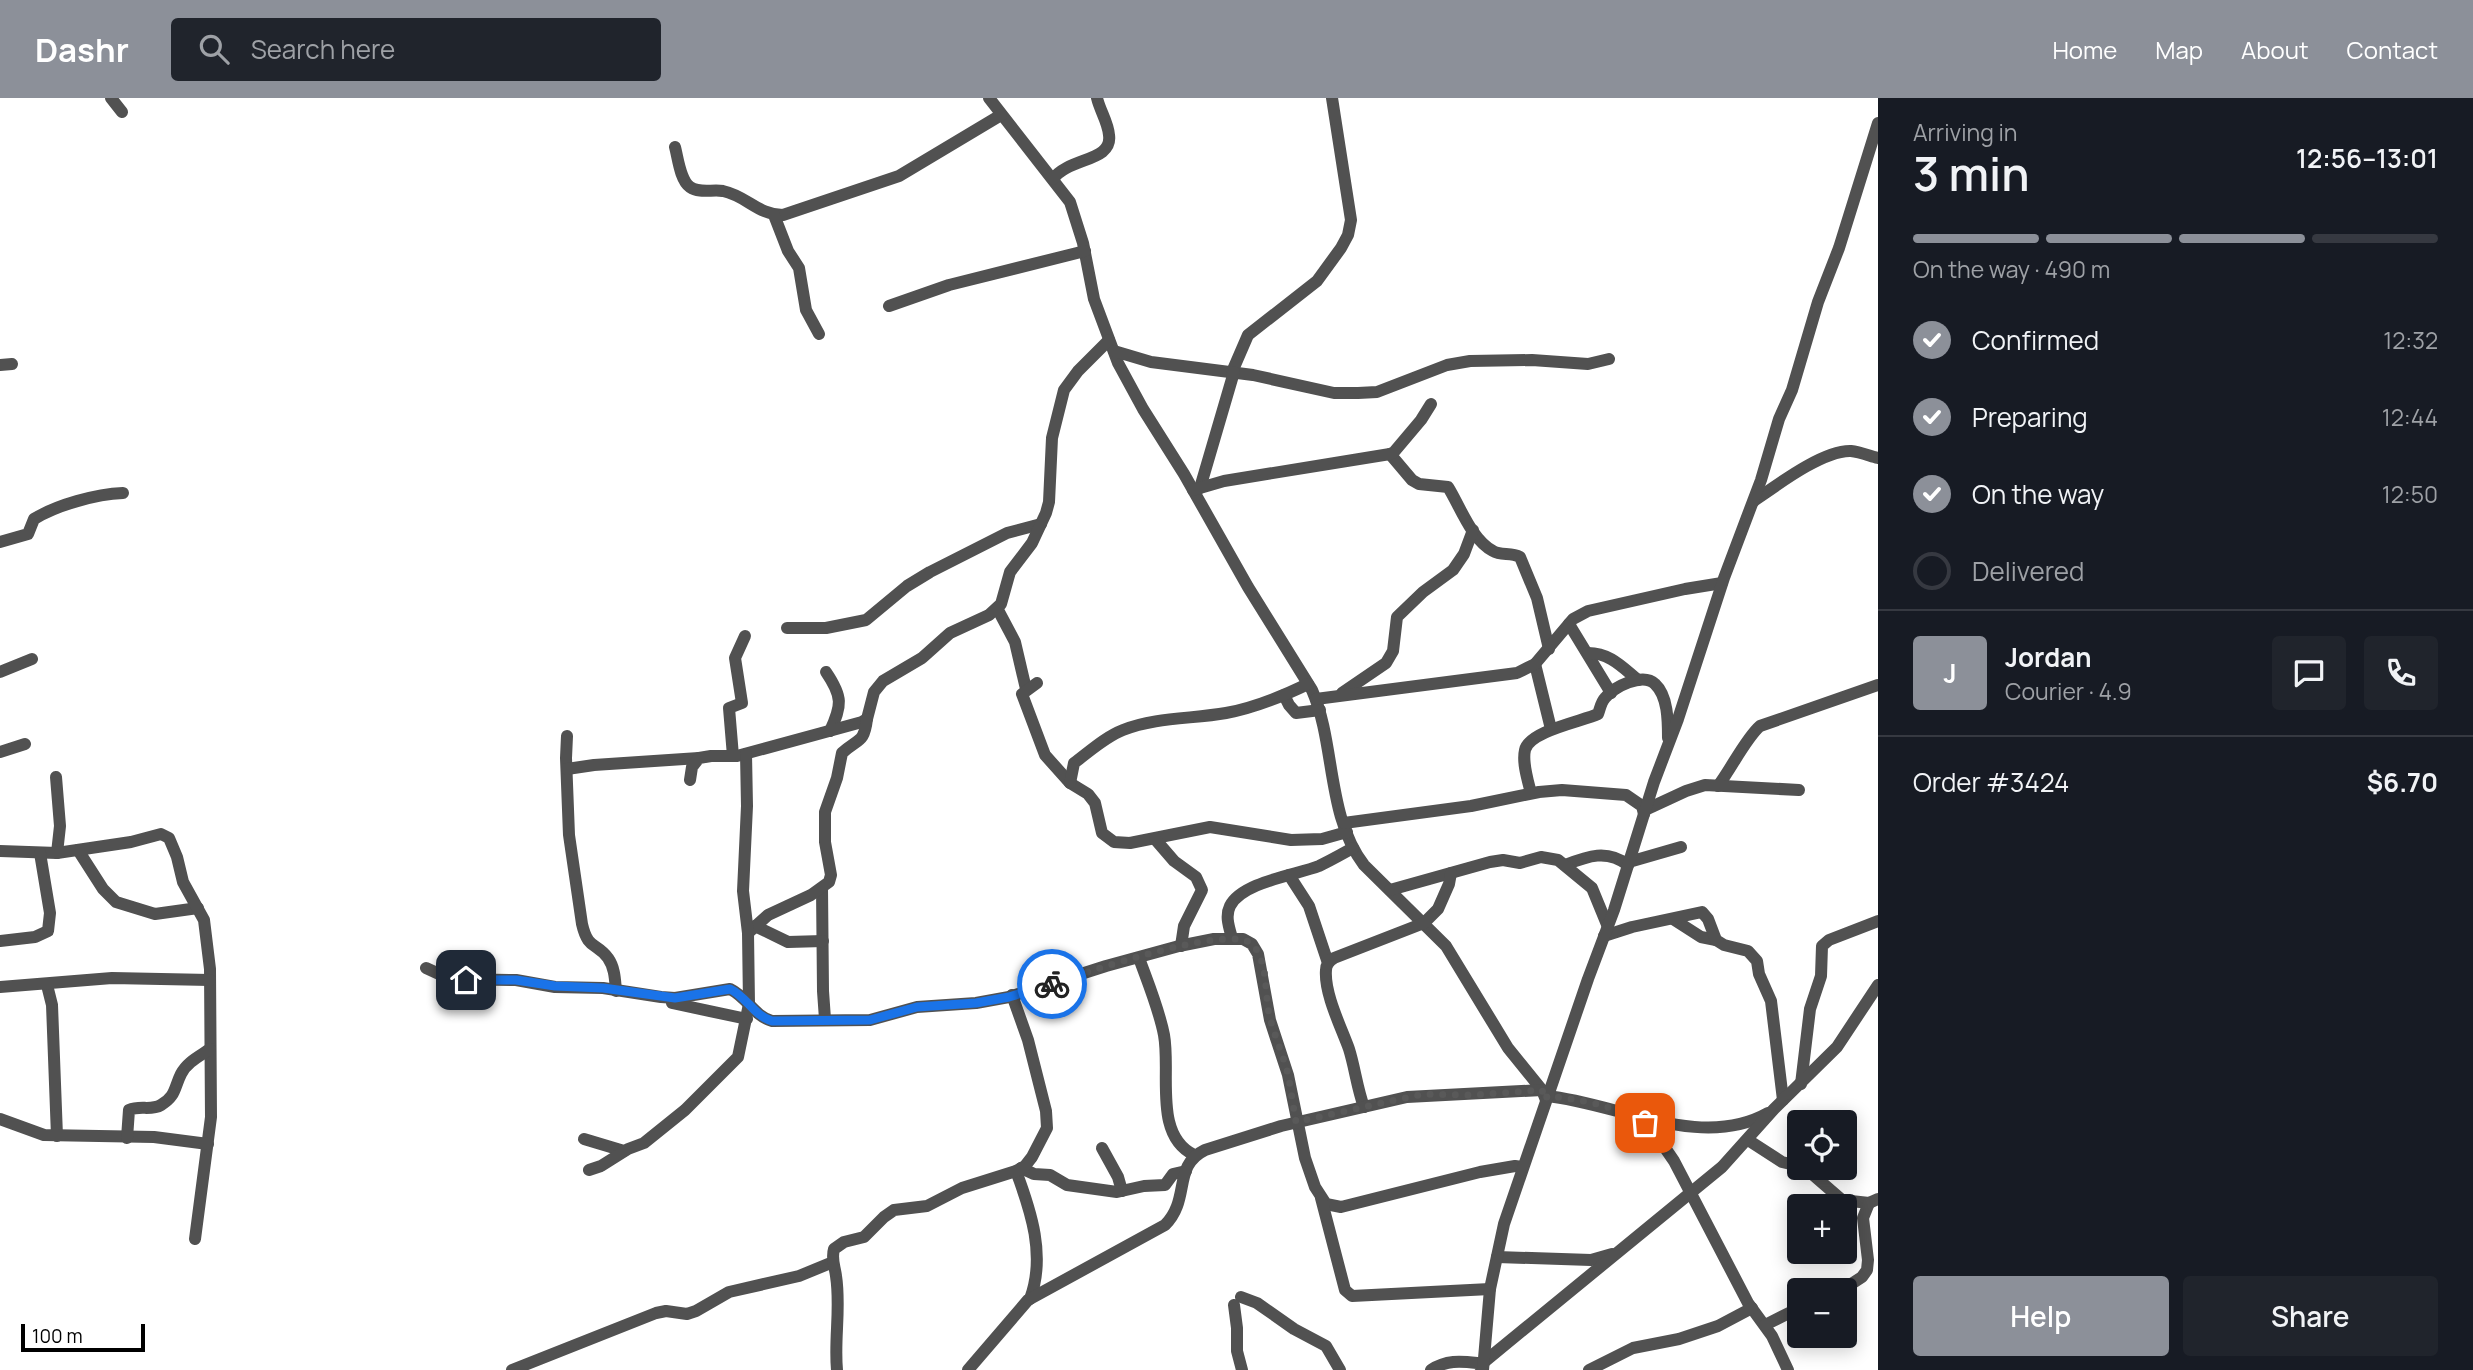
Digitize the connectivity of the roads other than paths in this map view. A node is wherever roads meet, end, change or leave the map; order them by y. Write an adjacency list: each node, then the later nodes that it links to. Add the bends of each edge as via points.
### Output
1 (111, 98): 5 (street)
2 (989, 98): 6 (street)
3 (1097, 98): 9 (street, via 1108,127 1108,148 1064,167)
4 (1332, 98): 16 (street, via 1351,220 1348,235 1317,281 1248,335)
5 (122, 112)
6 (1001, 115): 9 (street); 10 (street, via 899,176)
7 (1878, 123): 22 (street)
8 (675, 146): 10 (street, via 689,187 722,191)
9 (1053, 179): 11 (street, via 1070,202)
10 (774, 215): 13 (street, via 799,268 806,310)
11 (1085, 251): 12 (street, via 949,285); 14 (street, via 1094,299)
12 (889, 306)
13 (819, 334)
14 (1112, 346): 16 (street, via 1151,362); 20 (street, via 1143,409); 23 (street, via 1078,370 1064,390 1052,438 1049,502)
15 (1609, 359): 16 (street, via 1588,364 1470,361 1377,392 1358,393 1334,393)
16 (1233, 372): 20 (street)
17 (1431, 404): 18 (street)
18 (1390, 454): 20 (street); 24 (street, via 1419,484 1448,486)
19 (1878, 458): 22 (street, via 1849,451 1835,455 1789,476)
20 (1197, 489): 38 (street, via 1248,587)
21 (123, 493): 25 (street, via 66,505 34,519 28,534)
22 (1754, 501): 26 (street)
23 (1041, 524): 27 (street, via 1013,567); 29 (street, via 1007,533 930,572 866,620 826,628)
24 (1473, 530): 31 (street, via 1496,553 1520,557 1537,598); 42 (street, via 1453,570 1398,617 1393,651 1386,663)
25 (0, 542)
26 (1722, 583): 28 (street, via 1588,611); 49 (street)
27 (997, 608): 44 (street, via 950,633 883,681 874,692); 56 (street, via 1032,686 1022,694 1045,755)
28 (1569, 624): 31 (street); 32 (street)
29 (787, 628)
30 (745, 636): 51 (street, via 735,658 742,703 729,708)
31 (1549, 649): 34 (street)
32 (1588, 653): 37 (street, via 1609,657); 40 (street)
33 (32, 659): 35 (street)
34 (1535, 664): 42 (street, via 1517,673); 45 (street)
35 (0, 672)
36 (826, 672): 46 (street, via 840,703)
37 (1638, 680): 40 (street); 49 (street, via 1648,679 1662,694)
38 (1308, 684): 41 (street); 43 (street)
39 (1878, 685): 57 (street, via 1760,726)
40 (1611, 693): 45 (street, via 1598,714)
41 (1284, 695): 43 (street, via 1296,713); 56 (street, via 1230,712 1126,728 1074,764)
42 (1339, 696): 43 (street)
43 (1318, 704): 61 (street)
44 (867, 719): 46 (street); 73 (street, via 865,735 842,753 825,811 831,875)
45 (1551, 729): 59 (street, via 1527,744 1524,751)
46 (830, 731): 51 (street)
47 (567, 736): 53 (street)
48 (25, 744): 50 (street)
49 (1669, 744): 60 (street)
50 (0, 752)
51 (739, 755): 52 (street); 79 (street, via 747,818 743,891)
52 (699, 758): 53 (street); 55 (street)
53 (567, 769): 93 (street, via 570,859 585,937 608,958)
54 (56, 777): 68 (street)
55 (690, 780)
56 (1070, 783): 62 (street, via 1095,803 1099,826 1107,838 1130,843)
57 (1718, 786): 58 (street); 60 (street, via 1698,786)
58 (1799, 790)
59 (1531, 793): 60 (street, via 1562,790 1626,795); 61 (street)
60 (1645, 812): 69 (street)
61 (1345, 828): 62 (street, via 1322,839 1291,840 1210,827); 64 (street)
62 (1155, 839): 85 (street, via 1196,877 1202,890 1184,926)
63 (1681, 847): 69 (street)
64 (1353, 848): 72 (street); 74 (street)
65 (78, 850): 68 (street); 75 (street, via 116,902 155,914); 75 (street, via 165,834)
66 (0, 851): 67 (street)
67 (40, 853): 68 (street); 83 (street, via 50,913 48,931)
68 (57, 853)
69 (1628, 864): 70 (street, via 1600,854); 80 (street)
70 (1565, 865): 71 (street, via 1541,857 1520,863 1490,862); 80 (street, via 1592,888)
71 (1451, 873): 74 (street); 78 (street, via 1438,909)
72 (1289, 875): 81 (street, via 1245,891 1231,903 1228,923); 87 (street, via 1309,906)
73 (822, 888): 79 (street, via 768,915); 84 (street)
74 (1390, 890): 78 (street)
75 (198, 908): 89 (street, via 205,928)
76 (1673, 919): 80 (street); 82 (street, via 1701,937); 82 (street, via 1702,912)
77 (1878, 921): 100 (street, via 1822,946 1821,976 1810,1009)
78 (1424, 923): 87 (street); 101 (street, via 1446,946 1508,1048)
79 (752, 930): 84 (street, via 788,942); 96 (street)
80 (1606, 931): 101 (street)
81 (1232, 938): 85 (street); 107 (street, via 1249,941 1258,954)
82 (1716, 940): 102 (street, via 1748,951 1757,961 1771,1001)
83 (0, 941)
84 (823, 941): 98 (street)
85 (1181, 946): 86 (street)
86 (1139, 958): 95 (street); 116 (street, via 1164,1034 1166,1111 1182,1150)
87 (1328, 963): 103 (street, via 1328,985)
88 (426, 968): 93 (street, via 450,979 516,980)
89 (210, 981): 90 (street, via 112,978); 99 (street)
90 (47, 985): 92 (street); 106 (street, via 52,1005)
91 (1878, 985): 100 (street, via 1837,1046)
92 (0, 987)
93 (616, 991): 94 (street)
94 (635, 994): 96 (street, via 675,998 730,989); 97 (street)
95 (1012, 995): 98 (street, via 917,1007 870,1020); 119 (street, via 1046,1111 1046,1128 1032,1157)
96 (749, 1004): 97 (street); 98 (street, via 772,1021)
97 (747, 1018): 115 (street, via 738,1057 731,1066 644,1143)
98 (825, 1020)
99 (210, 1049): 110 (street, via 186,1066 176,1091 163,1104 129,1110); 113 (street)
100 (1801, 1084): 102 (street)
101 (1545, 1095): 103 (street, via 1423,1094); 104 (street); 118 (street)
102 (1779, 1105): 104 (street, via 1745,1124 1721,1127); 112 (street)
103 (1364, 1107): 107 (street)
104 (1633, 1116): 124 (street, via 1652,1129)
105 (0, 1119): 108 (street)
106 (56, 1121): 108 (street); 109 (street)
107 (1296, 1122): 116 (street); 125 (street)
108 (29, 1129): 109 (street)
109 (57, 1136): 110 (street)
110 (127, 1138): 113 (street)
111 (584, 1139): 115 (street)
112 (1748, 1140): 117 (street); 124 (street)
113 (208, 1144): 127 (street)
114 (1102, 1148): 123 (street)
115 (624, 1151): 120 (street)
116 (1194, 1155): 121 (street)
117 (1787, 1163)
118 (1522, 1167): 125 (street, via 1468,1174 1341,1207 1332,1207); 129 (street)
119 (1018, 1169): 123 (street, via 1050,1175 1067,1185); 130 (street, via 927,1206 894,1210 864,1237 837,1246); 133 (street, via 1037,1242)
120 (589, 1170)
121 (1186, 1171): 123 (street, via 1173,1174 1165,1185); 133 (street, via 1179,1206 1165,1225)
122 (1819, 1180): 126 (street, via 1836,1198)
123 (1122, 1191)
124 (1691, 1193): 128 (street); 134 (street)
125 (1321, 1198): 132 (street, via 1345,1290 1352,1296)
126 (1873, 1201): 131 (street, via 1863,1218)
127 (195, 1238)
128 (1622, 1250): 129 (street, via 1591,1260); 137 (street)
129 (1497, 1257): 132 (street)
130 (833, 1262): 138 (street, via 799,1276 729,1292 687,1314 656,1313); 139 (street)
131 (1872, 1272)
132 (1490, 1289): 137 (street)
133 (1030, 1299): 140 (street)
134 (1752, 1308): 136 (street); 144 (street, via 1718,1326 1633,1349)
135 (1787, 1314): 136 (street)
136 (1765, 1325): 145 (street)
137 (1483, 1367): 143 (street, via 1457,1362)
138 (512, 1370)
139 (837, 1370)
140 (968, 1370)
141 (1242, 1370): 142 (street, via 1237,1351 1238,1301 1257,1303 1326,1346)
142 (1340, 1370)
143 (1431, 1370)
144 (1590, 1370)
145 (1788, 1370)

